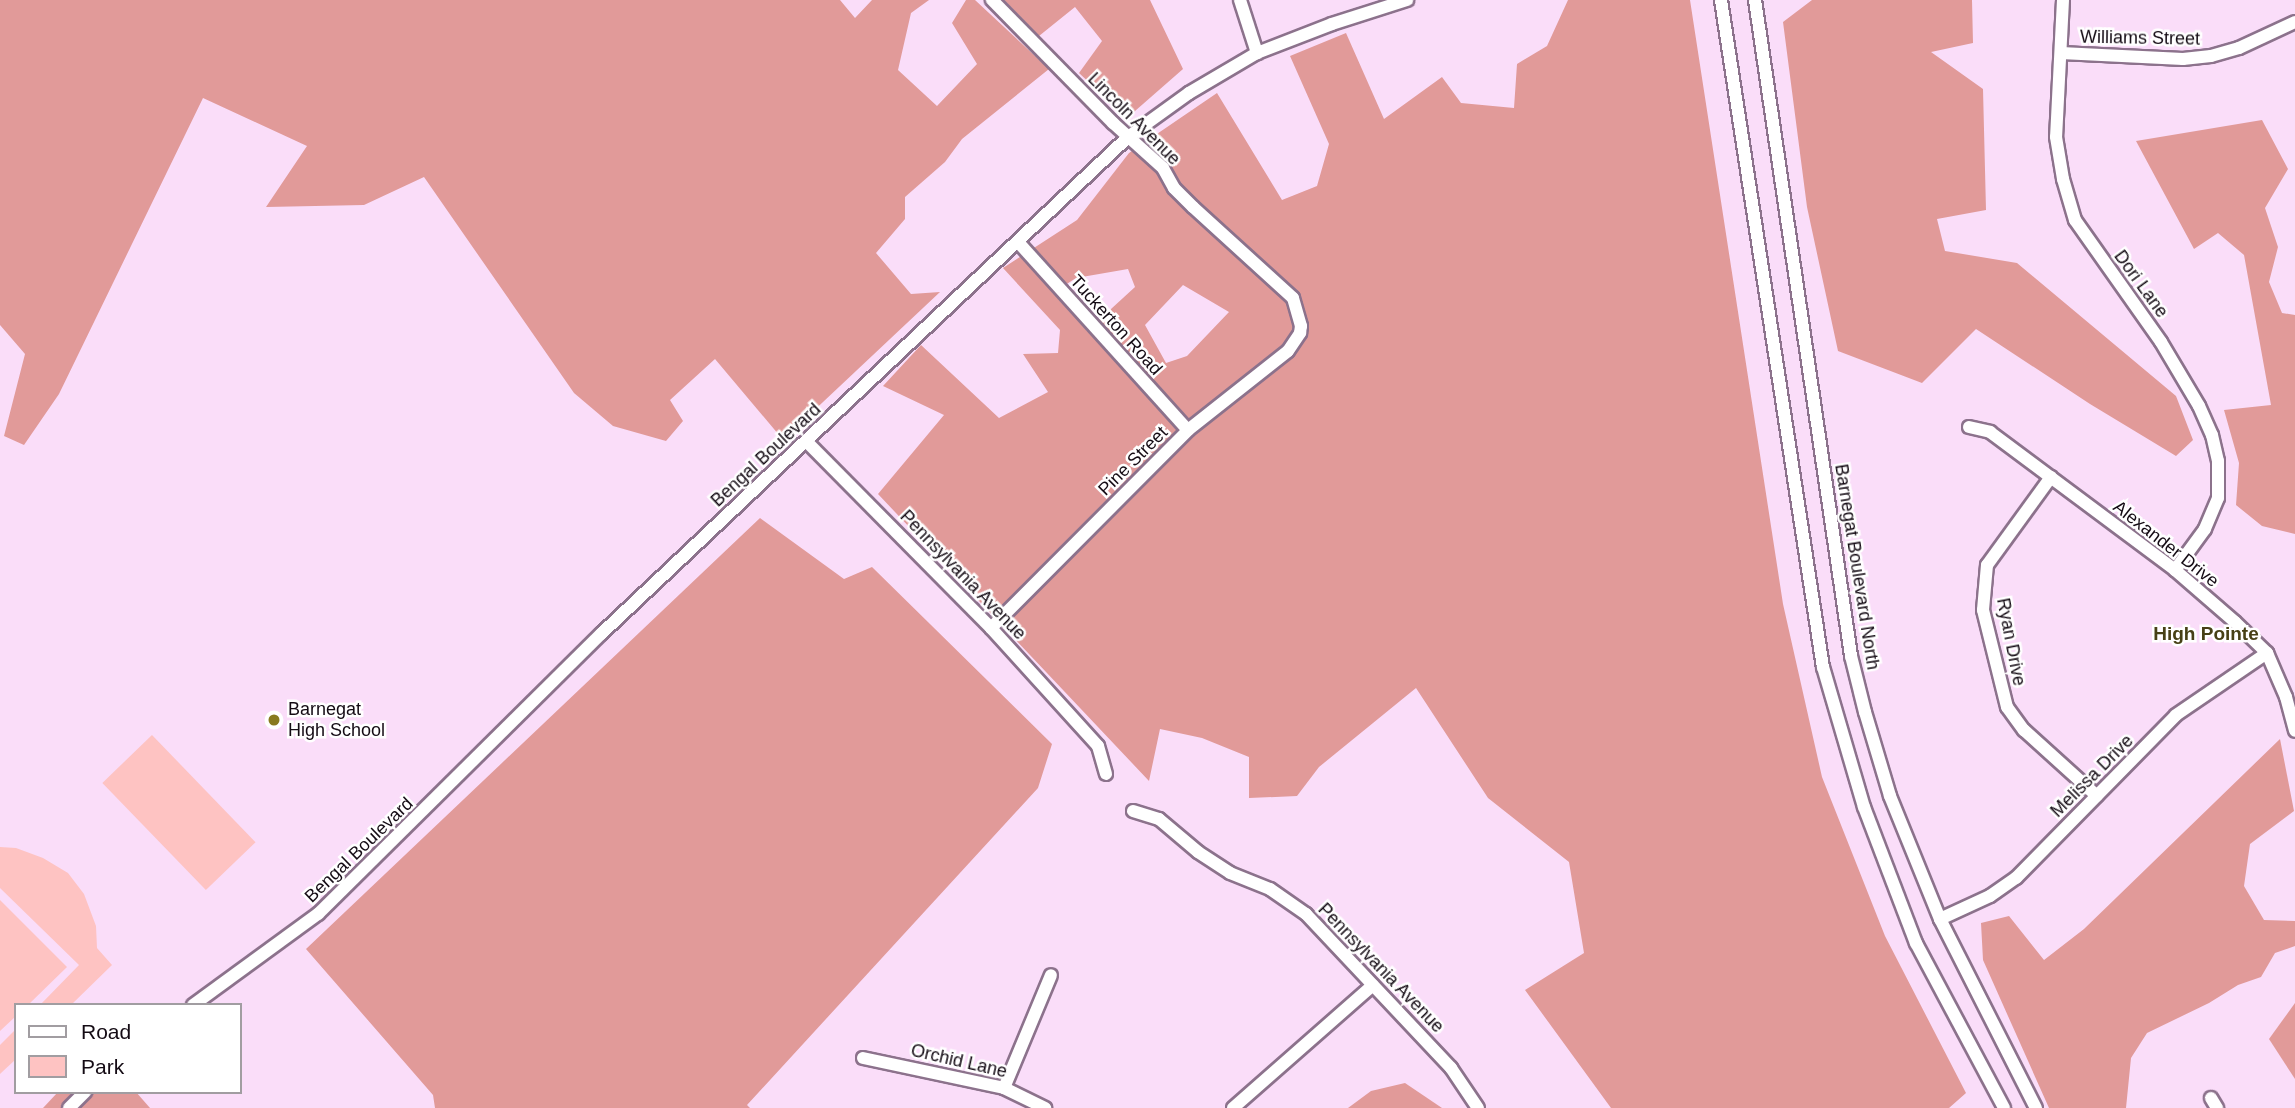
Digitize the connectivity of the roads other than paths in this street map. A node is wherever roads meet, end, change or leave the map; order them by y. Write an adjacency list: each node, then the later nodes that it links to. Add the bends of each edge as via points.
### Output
1 (992, 0): 10 (street, Lincoln Avenue)
2 (1240, 0): 8 (street)
3 (1407, 0): 8 (street, Bengal Boulevard)
4 (1721, 0): 35 (street, via 1823,667 1864,807 1916,943)
5 (1755, 0): 24 (street, Barnegat Boulevard North, via 1851,656 1890,796)
6 (2063, 0): 9 (street, Dori Lane)
7 (2295, 22): 9 (street, Williams Street, via 2211,56 2183,59)
8 (1257, 52): 10 (street, Bengal Boulevard)
9 (2061, 53): 17 (street, Dori Lane, via 2056,137 2075,220 2161,342 2199,406 2218,461 2218,498 2205,528)
10 (1128, 137): 11 (street, Bengal Boulevard); 12 (street, Lincoln Avenue, via 1163,168 1193,207 1293,298)
11 (1018, 242): 14 (street, Tuckerton Road); 15 (street, Bengal Boulevard)
12 (1301, 326): 14 (street, Pine Street, via 1288,351)
13 (1969, 428): 16 (street, Alexander Drive, via 1990,432)
14 (1188, 430): 18 (street, Pine Street)
15 (807, 442): 18 (street, Pennsylvania Avenue); 27 (street, Bengal Boulevard, via 601,635 318,914)
16 (2051, 477): 17 (street, Alexander Drive); 22 (street, Ryan Drive, via 1987,565 1983,610 2007,707 2024,730)
17 (2175, 570): 19 (street, Alexander Drive)
18 (991, 628): 21 (street, Pennsylvania Avenue, via 1098,746)
19 (2267, 653): 20 (street, Alexander Drive, via 2287,697); 22 (street, Melissa Drive, via 2176,715)
20 (2295, 731)
21 (1106, 775)
22 (2097, 796): 24 (street, Melissa Drive, via 2016,878 1990,897)
23 (1133, 811): 26 (street, Pennsylvania Avenue, via 1159,818 1230,873 1269,889 1306,914)
24 (1940, 919): 36 (street, Barnegat Boulevard North)
25 (1051, 975): 29 (street)
26 (1373, 985): 33 (street); 34 (street, Pennsylvania Avenue, via 1451,1068)
27 (196, 1003)
28 (863, 1058): 29 (street, Orchid Lane)
29 (1004, 1088): 32 (street, Orchid Lane)
30 (83, 1094): 31 (street)
31 (68, 1108)
32 (1045, 1108)
33 (1233, 1108)
34 (1478, 1108)
35 (2004, 1108)
36 (2036, 1108)

